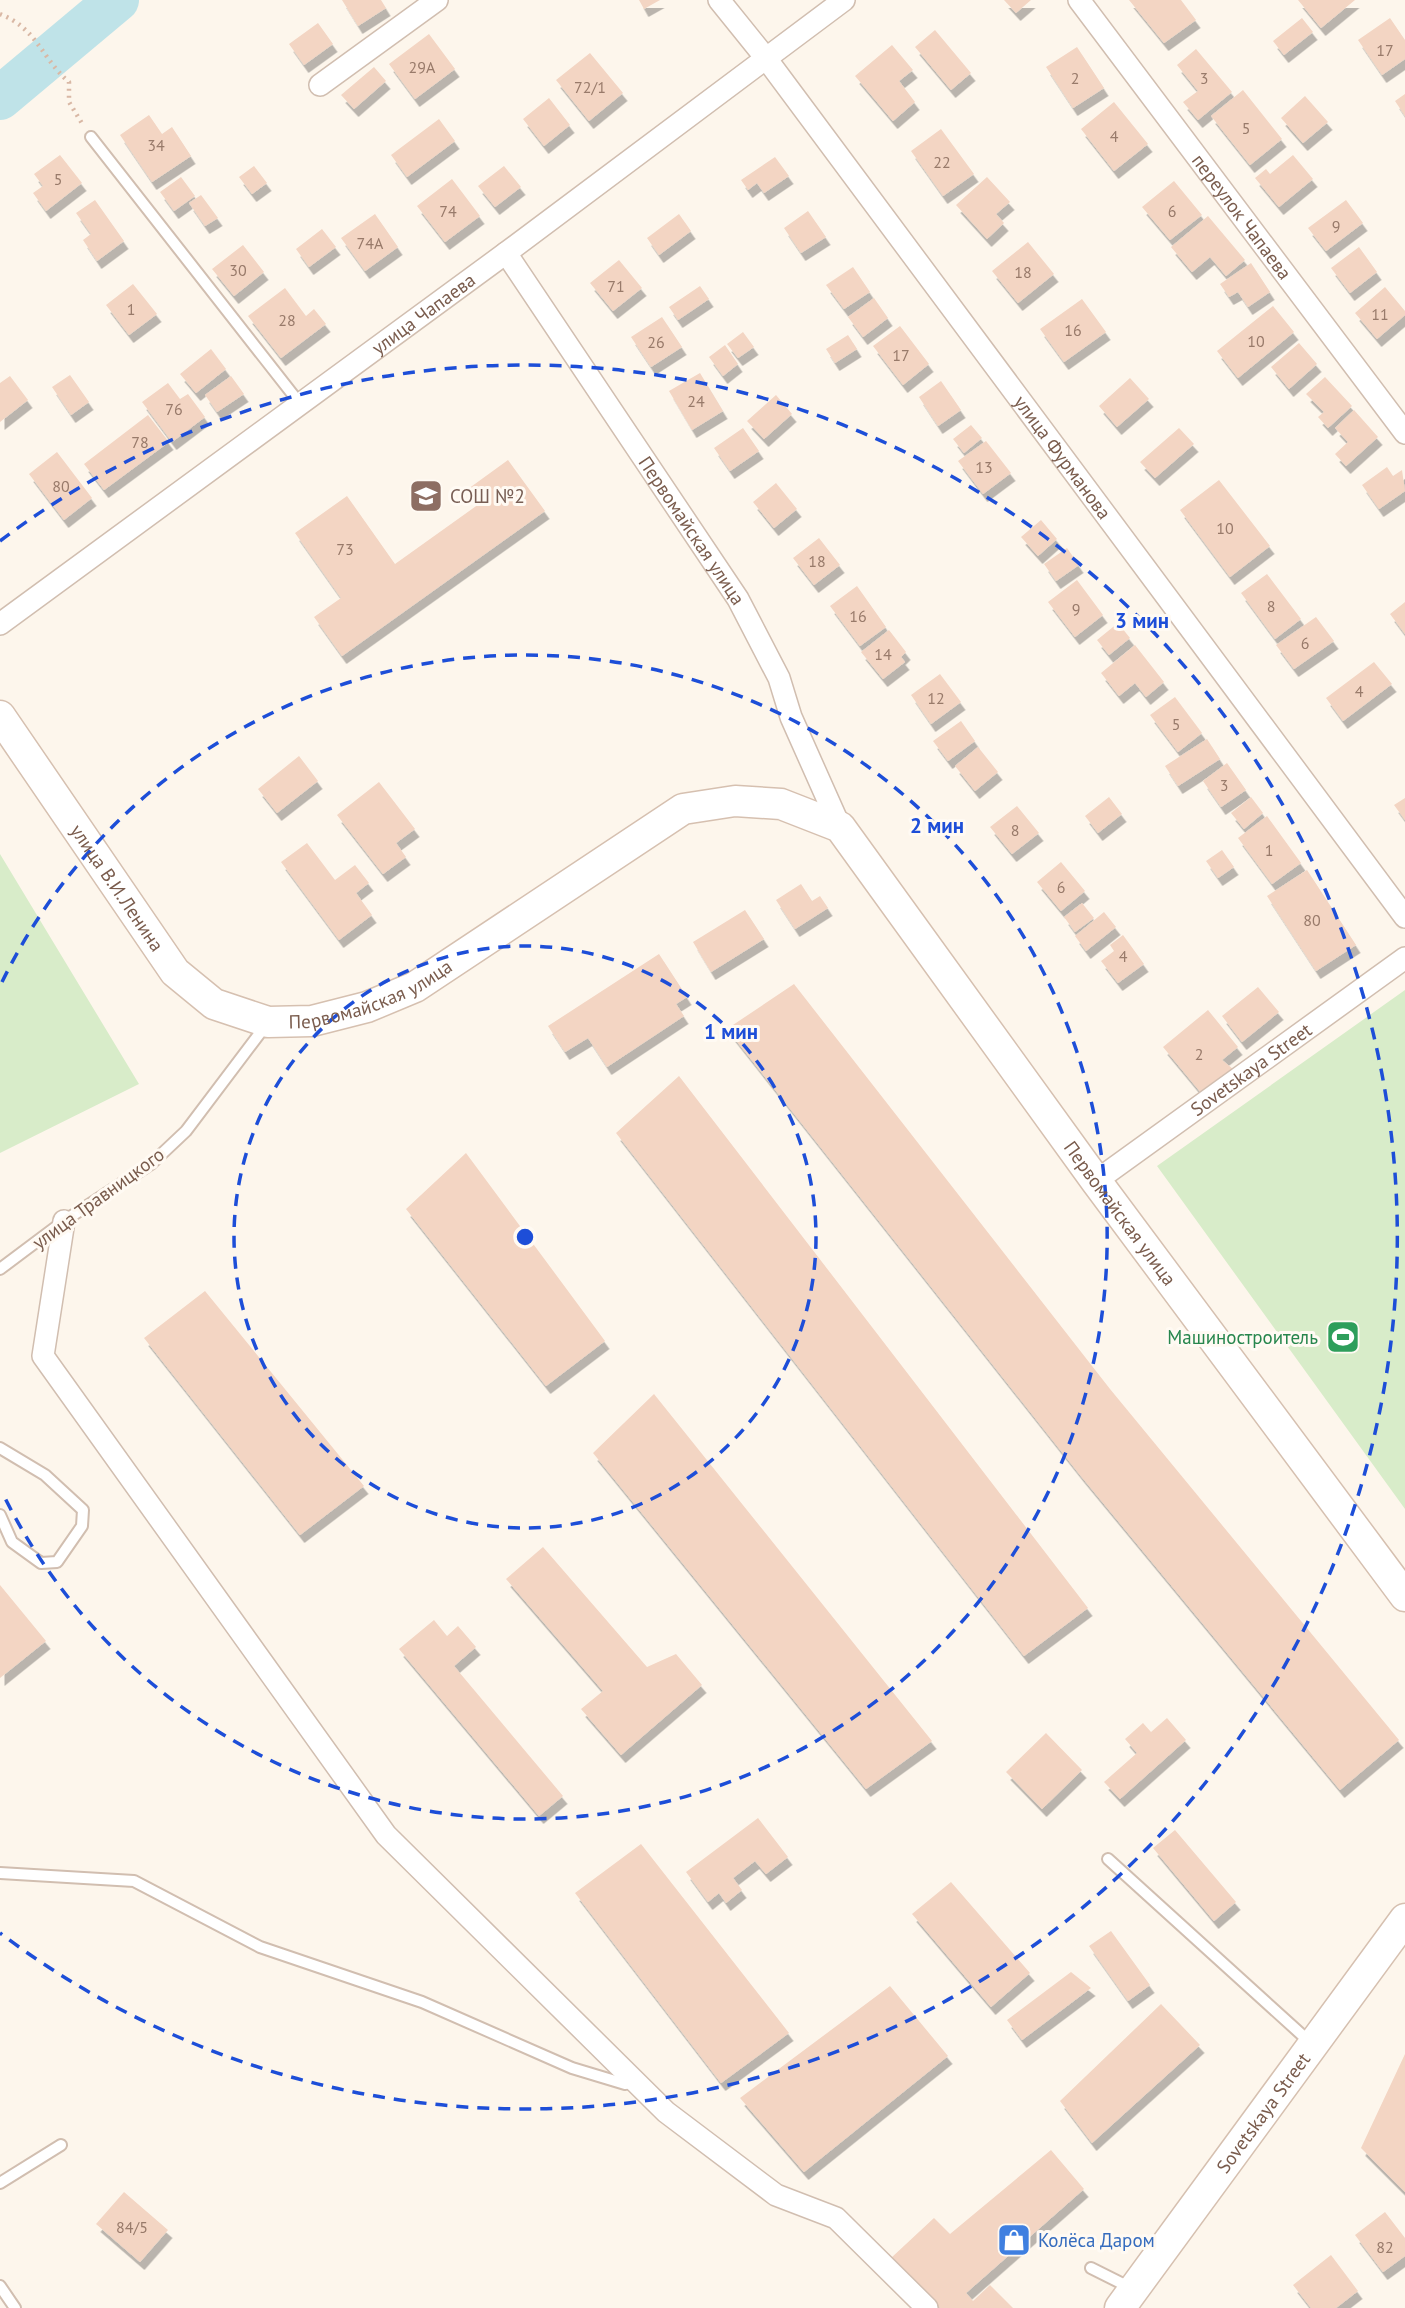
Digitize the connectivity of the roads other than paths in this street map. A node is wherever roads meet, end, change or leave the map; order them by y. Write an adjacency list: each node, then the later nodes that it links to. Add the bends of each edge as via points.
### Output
1 (437, 0): 6 (street)
2 (719, 0): 5 (street, улица Фурманова)
3 (844, 0): 5 (street, улица Чапаева)
4 (1079, 0): 10 (street, переулок Чапаева)
5 (765, 57): 8 (street, улица Чапаева); 14 (street, улица Фурманова)
6 (320, 85)
7 (91, 137): 9 (lane)
8 (506, 253): 9 (street, улица Чапаева); 13 (street, Первомайская улица, via 738,599 779,678)
9 (301, 405): 11 (street, улица Чапаева)
10 (1405, 433)
11 (0, 624)
12 (0, 716): 16 (main road, улица В.И.Ленина, via 175,972 214,1004)
13 (840, 827): 16 (main road, Первомайская улица, via 781,804 735,801 683,809 415,987 367,1007 312,1021); 17 (main road, Первомайская улица)
14 (1405, 917)
15 (1405, 958): 17 (street, Sovetskaya Street)
16 (268, 1022): 18 (lane, улица Травницкого, via 186,1130 151,1164)
17 (1096, 1181): 22 (main road, Первомайская улица)
18 (64, 1221): 19 (lane, улица Травницкого); 27 (street, via 43,1356 386,1835)
19 (0, 1269)
20 (0, 1448): 21 (lane, via 45,1475 83,1510 82,1526 57,1562 41,1563 12,1542)
21 (0, 1515)
22 (1405, 1596)
23 (1108, 1859): 26 (lane)
24 (0, 1872): 27 (lane, via 134,1881 260,1947 422,2002 572,2068 625,2084)
25 (1405, 1919): 26 (main road, Sovetskaya Street)
26 (1311, 2044): 32 (main road, Sovetskaya Street, via 1155,2258)
27 (635, 2081): 34 (street, via 666,2112 776,2195 836,2218)
28 (61, 2145): 29 (lane)
29 (0, 2183)
30 (1091, 2268): 32 (lane)
31 (0, 2286): 33 (lane)
32 (1132, 2302)
33 (15, 2308)
34 (927, 2308)

